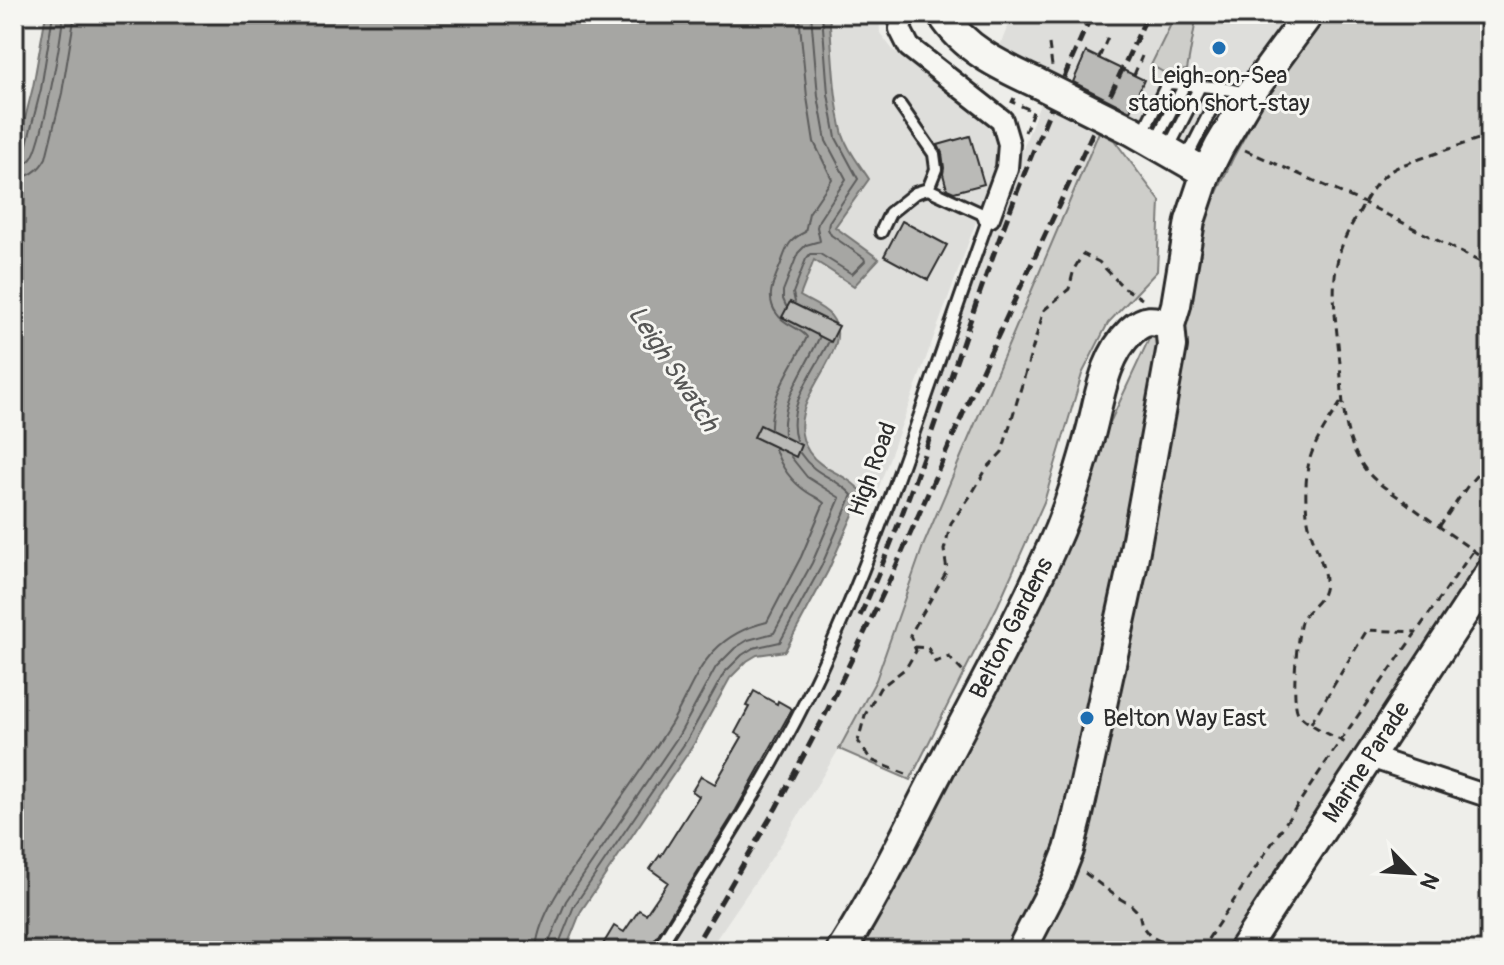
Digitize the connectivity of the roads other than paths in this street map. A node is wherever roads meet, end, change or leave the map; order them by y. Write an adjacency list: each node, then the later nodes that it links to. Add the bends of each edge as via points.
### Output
1 (904, 14): 10 (street, High Road, via 900,29 909,47 1002,120 1009,144 1007,168)
2 (942, 14): 8 (street, bridge, via 964,42 998,65)
3 (1309, 14): 6 (street)
4 (1200, 86): 5 (lane); 8 (lane); 8 (lane, via 1185,84)
5 (1222, 88): 6 (lane); 8 (lane)
6 (1251, 93): 8 (street, via 1219,147)
7 (900, 105): 9 (lane, via 934,154 936,169)
8 (1164, 149): 12 (street, via 1190,221)
9 (928, 189): 10 (lane); 11 (lane, via 890,213)
10 (989, 217): 16 (lane, High Road, via 903,465 819,672 781,750)
11 (881, 232)
12 (1170, 325): 17 (street, Belton Gardens, via 1144,322 1113,355 1052,546); 18 (street, via 1172,346 1134,557 1077,819 1056,883)
13 (1481, 559): 14 (street, Marine Parade)
14 (1370, 757): 15 (street); 19 (street, Marine Parade)
15 (1490, 797)
16 (657, 951)
17 (841, 951)
18 (1021, 951)
19 (1242, 951)

